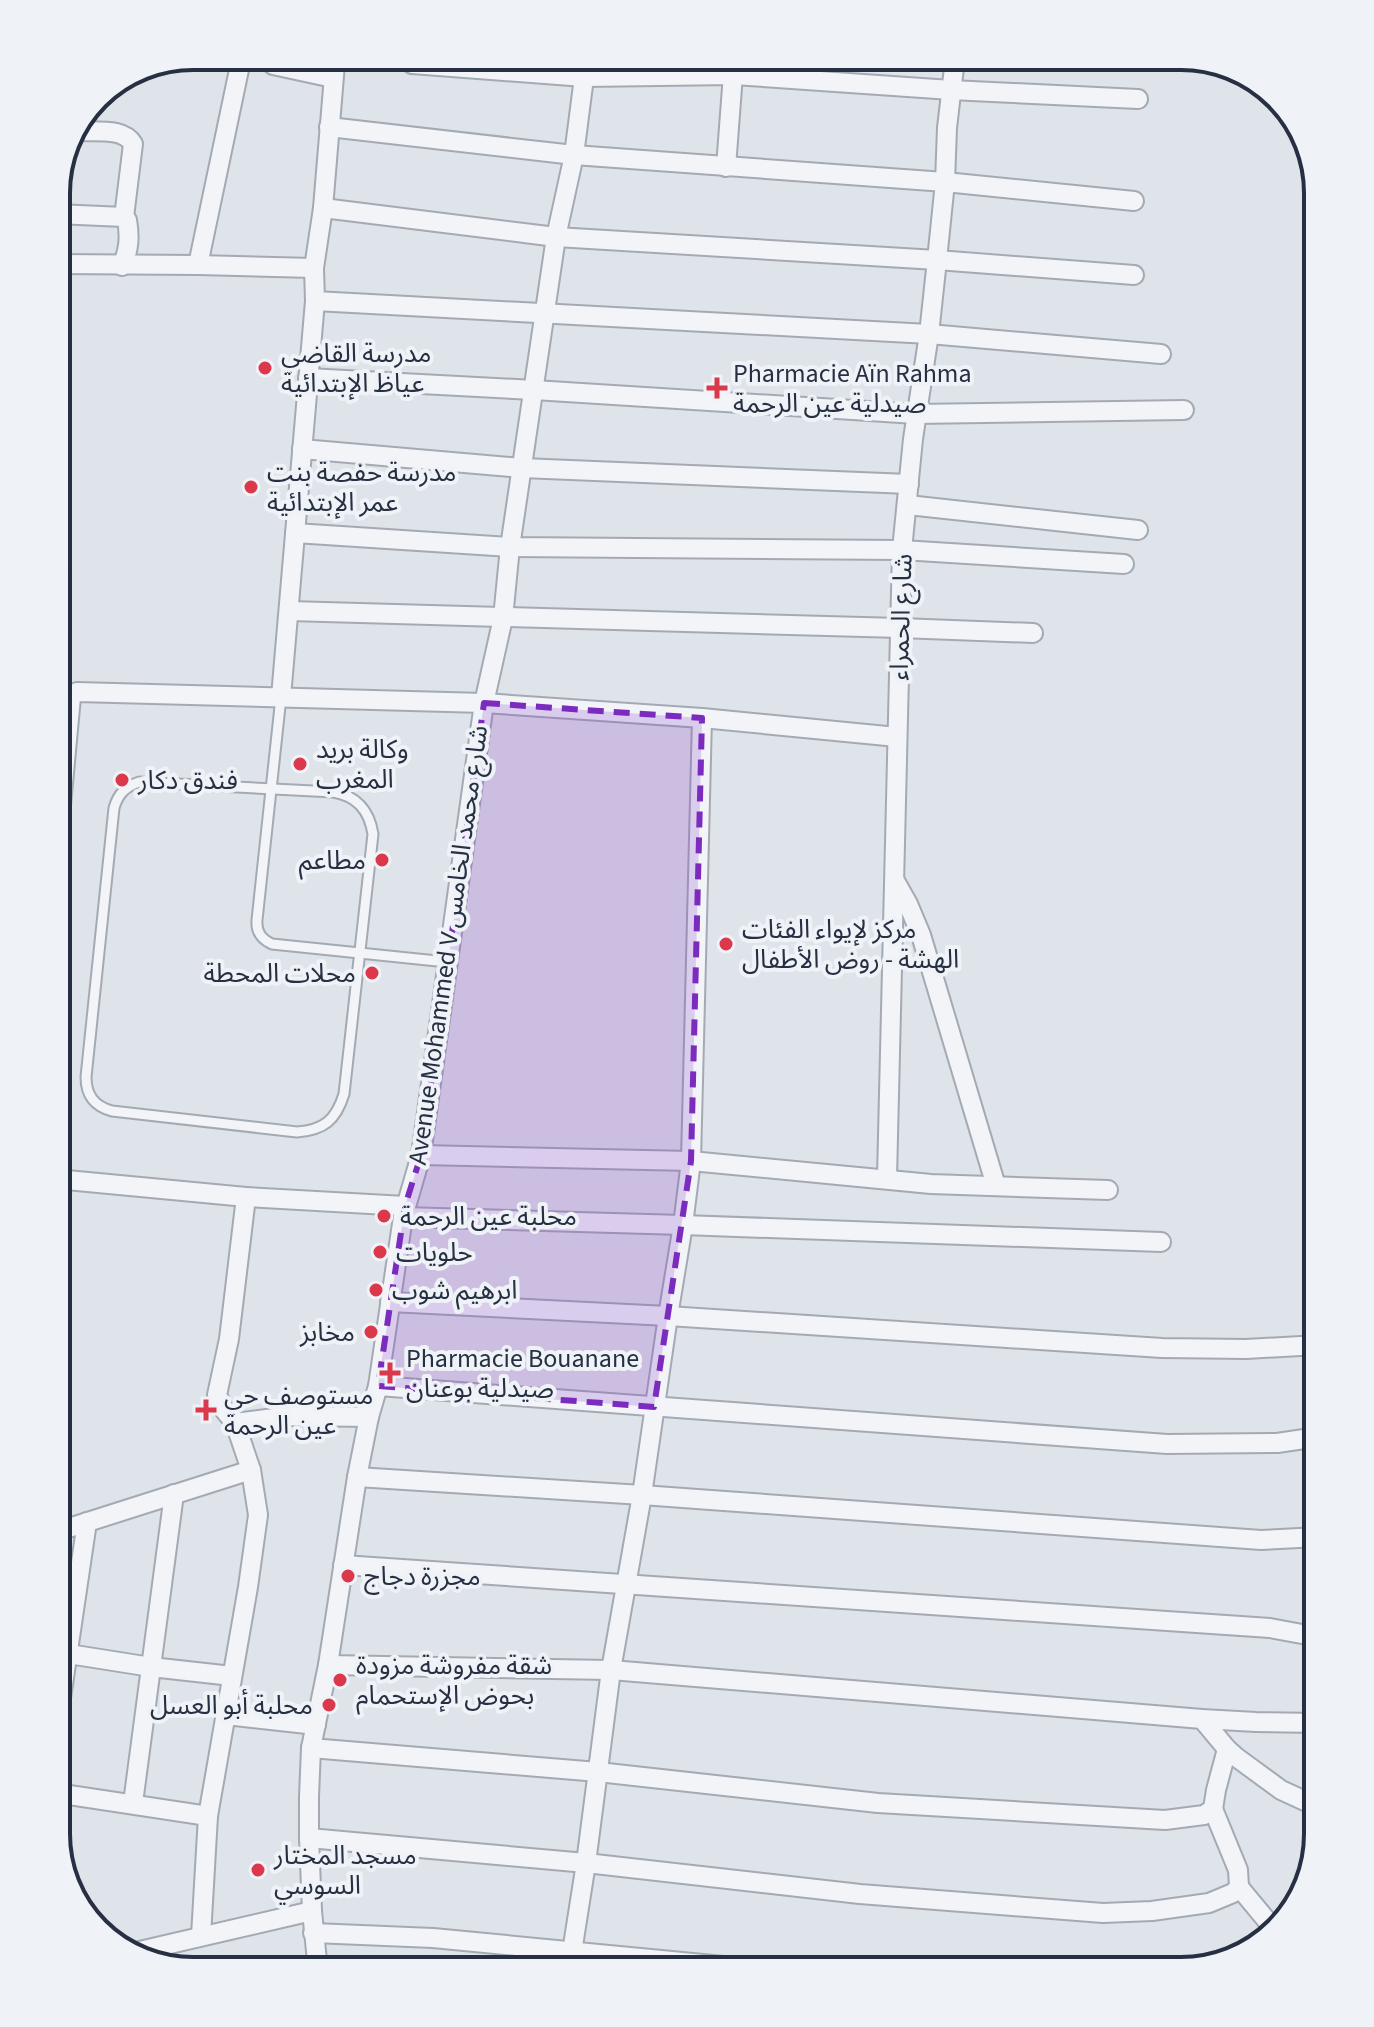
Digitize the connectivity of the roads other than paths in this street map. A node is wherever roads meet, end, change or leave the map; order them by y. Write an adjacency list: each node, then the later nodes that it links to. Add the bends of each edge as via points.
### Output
1 (239, 70): 21 (street)
2 (585, 70): 11 (street, Avenue Mohammed V شارع محمد الخامس)
3 (734, 70): 12 (street)
4 (754, 70): 7 (street)
5 (954, 70): 7 (street, شارع الحمراء)
6 (334, 71): 9 (street)
7 (951, 90): 8 (street); 13 (street, شارع الحمراء)
8 (1138, 99)
9 (329, 127): 11 (street); 15 (street)
10 (88, 131): 17 (street, via 131,139)
11 (574, 155): 12 (street); 18 (street, Avenue Mohammed V شارع محمد الخامس)
12 (726, 167): 13 (street)
13 (945, 182): 14 (street); 19 (street, شارع الحمراء)
14 (1134, 201)
15 (323, 208): 18 (street); 23 (street)
16 (70, 215): 17 (street)
17 (124, 217): 22 (street, via 129,249)
18 (556, 237): 19 (street); 26 (street, Avenue Mohammed V شارع محمد الخامس)
19 (937, 260): 24 (street); 27 (street, شارع الحمراء)
20 (70, 264): 22 (street)
21 (198, 265): 22 (street); 23 (street)
22 (122, 266)
23 (314, 268): 25 (street)
24 (1134, 275)
25 (315, 301): 26 (street); 29 (street)
26 (546, 313): 27 (street); 30 (street, Avenue Mohammed V شارع محمد الخامس)
27 (929, 334): 28 (street); 32 (street, شارع الحمراء)
28 (1161, 354)
29 (308, 378): 30 (street); 33 (street)
30 (534, 390): 32 (street); 34 (street, Avenue Mohammed V شارع محمد الخامس)
31 (1184, 410): 32 (street)
32 (916, 414): 35 (street, شارع الحمراء)
33 (302, 449): 34 (street); 38 (street)
34 (522, 468): 35 (street); 39 (street, Avenue Mohammed V شارع محمد الخامس)
35 (909, 484): 36 (street, شارع الحمراء)
36 (908, 505): 37 (street); 40 (street, شارع الحمراء)
37 (1138, 530)
38 (295, 533): 39 (street); 42 (street)
39 (510, 547): 40 (street); 43 (street, Avenue Mohammed V شارع محمد الخامس)
40 (902, 550): 41 (street); 44 (street, شارع الحمراء)
41 (1124, 564)
42 (289, 611): 43 (street); 46 (street)
43 (503, 618): 44 (street); 47 (street, Avenue Mohammed V شارع محمد الخامس)
44 (900, 628): 45 (street); 50 (street, شارع الحمراء)
45 (1033, 633)
46 (281, 697): 47 (street); 48 (street, via 77,692); 51 (lane)
47 (484, 703): 49 (street); 54 (street, Avenue Mohammed V شارع محمد الخامس)
48 (70, 704)
49 (702, 718): 50 (street); 56 (street)
50 (897, 737): 52 (street, شارع الحمراء)
51 (272, 788): 53 (lane, via 346,794 366,810 373,834); 53 (lane, via 258,932 272,944); 53 (lane, via 139,782 117,799 86,1077 89,1095 112,1111 297,1132 322,1126 344,1094)
52 (895, 880): 57 (street, شارع الحمراء); 59 (street, via 921,935)
53 (360, 953): 54 (lane)
54 (447, 962): 55 (street, Avenue Mohammed V شارع محمد الخامس)
55 (421, 1155): 56 (street); 62 (street, Avenue Mohammed V شارع محمد الخامس)
56 (691, 1161): 57 (street); 63 (street)
57 (887, 1178): 59 (street)
58 (70, 1180): 61 (street)
59 (996, 1186): 60 (street)
60 (1108, 1190)
61 (246, 1197): 62 (street); 71 (street, via 217,1395)
62 (404, 1211): 63 (street); 65 (street, Avenue Mohammed V شارع محمد الخامس)
63 (683, 1225): 64 (street); 66 (street)
64 (1161, 1242)
65 (390, 1302): 66 (street); 68 (street, Avenue Mohammed V شارع محمد الخامس)
66 (668, 1316): 67 (street, via 1162,1348); 69 (street)
67 (1304, 1346)
68 (378, 1386): 69 (street); 70 (street, Avenue Mohammed V شارع محمد الخامس)
69 (654, 1407): 72 (street, via 1167,1444); 76 (street)
70 (369, 1417): 71 (street, via 289,1416); 74 (street, Avenue Mohammed V شارع محمد الخامس)
71 (235, 1423): 73 (street)
72 (1304, 1439)
73 (251, 1470): 75 (street); 88 (street, via 258,1515)
74 (357, 1477): 76 (street); 80 (street, Avenue Mohammed V شارع محمد الخامس)
75 (174, 1494): 77 (street); 86 (street)
76 (642, 1495): 79 (street, via 1261,1540); 81 (street)
77 (87, 1522): 78 (street); 82 (street)
78 (70, 1527)
79 (1304, 1538)
80 (343, 1565): 81 (street); 85 (street, Avenue Mohammed V شارع محمد الخامس)
81 (626, 1584): 83 (street); 87 (street)
82 (70, 1611)
83 (1304, 1634)
84 (70, 1654): 86 (street)
85 (328, 1665): 87 (street); 92 (street, Avenue Mohammed V شارع محمد الخامس)
86 (151, 1667): 88 (street); 98 (street)
87 (611, 1670): 90 (street); 95 (street)
88 (232, 1676): 89 (street)
89 (226, 1715): 92 (street); 100 (street)
90 (1202, 1719): 91 (street); 94 (street)
91 (1304, 1723)
92 (316, 1725): 93 (street, Avenue Mohammed V شارع محمد الخامس)
93 (311, 1748): 95 (street); 101 (street, Avenue Mohammed V شارع محمد الخامس)
94 (1227, 1749): 97 (street, via 1281,1790); 99 (street)
95 (598, 1772): 99 (street, via 910,1805 1165,1820); 102 (street)
96 (70, 1795): 98 (street)
97 (1304, 1801)
98 (133, 1803): 100 (street)
99 (1213, 1809): 103 (street, via 1238,1870)
100 (208, 1816): 107 (street)
101 (309, 1838): 102 (street); 104 (street, Avenue Mohammed V شارع محمد الخامس)
102 (586, 1863): 103 (street, via 860,1894 1103,1913 1209,1903); 109 (street)
103 (1239, 1887): 105 (street)
104 (312, 1911): 106 (street, Avenue Mohammed V شارع محمد الخامس); 107 (street)
105 (1268, 1921)
106 (313, 1933): 109 (street); 110 (street, Avenue Mohammed V شارع محمد الخامس)
107 (201, 1936): 108 (street)
108 (150, 1948)
109 (572, 1951): 111 (street); 112 (street)
110 (316, 1957)
111 (571, 1957)
112 (634, 1957)

